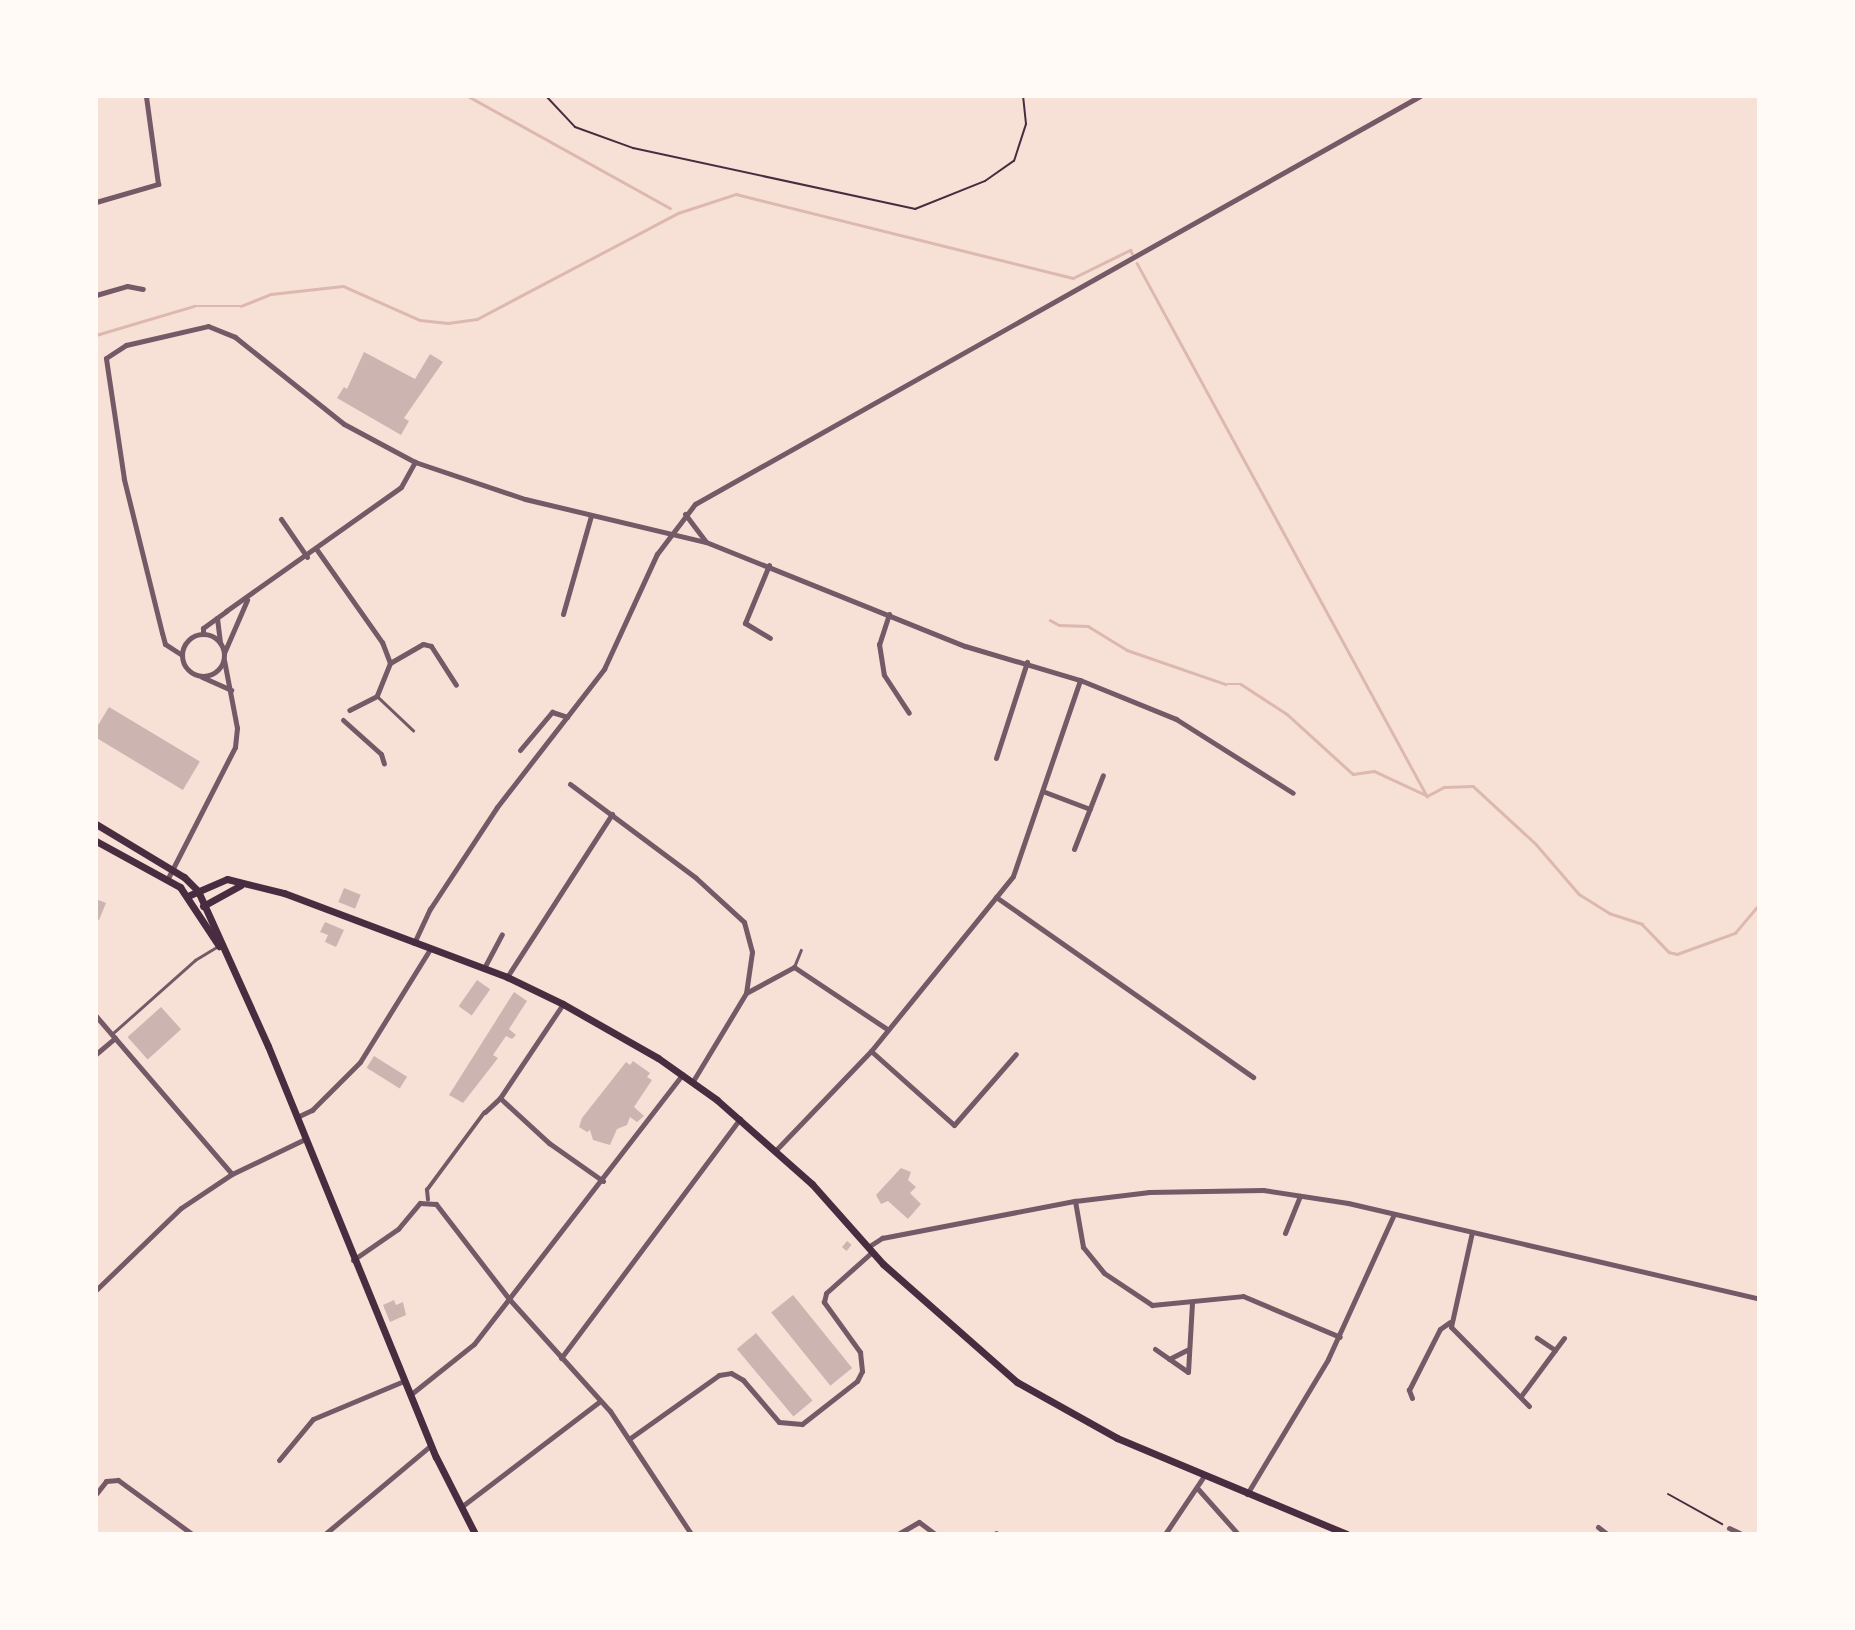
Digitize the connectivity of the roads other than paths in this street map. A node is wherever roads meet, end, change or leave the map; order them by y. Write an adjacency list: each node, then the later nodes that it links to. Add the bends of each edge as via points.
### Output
1 (146, 96): 3 (street, via 158,184)
2 (1420, 96): 7 (street, via 711,493)
3 (96, 202)
4 (143, 289): 5 (street, via 127,286)
5 (96, 295)
6 (415, 462): 8 (street, via 464,481); 12 (street, via 401,487); 22 (street, via 344,424 224,330 208,326 125,345 106,358 124,479 162,634 165,644)
7 (685, 514): 10 (street); 11 (street)
8 (591, 516): 10 (street); 16 (street)
9 (281, 519): 13 (street)
10 (667, 536): 11 (street); 33 (street, via 614,653)
11 (706, 542): 14 (street)
12 (317, 550): 13 (street); 25 (street, via 382,642)
13 (307, 557): 15 (street)
14 (769, 565): 17 (street); 20 (street, via 745,623)
15 (248, 598): 18 (street); 23 (street)
16 (563, 614)
17 (888, 614): 24 (street, via 965,646); 32 (street, via 879,644 884,675)
18 (217, 618): 19 (street, via 203,628); 21 (street)
19 (203, 634): 21 (street); 22 (street, via 191,638)
20 (770, 638)
21 (220, 643): 23 (street)
22 (182, 655): 26 (street, via 190,672)
23 (224, 657): 26 (street, via 218,670); 29 (street)
24 (1027, 662): 27 (street); 37 (street)
25 (390, 663): 28 (street, via 423,644 431,646); 30 (street)
26 (202, 676): 29 (street)
27 (1080, 680): 41 (street); 42 (street, via 1176,719)
28 (456, 685)
29 (231, 690): 48 (street, via 235,747)
30 (377, 696): 31 (street); 35 (lane)
31 (349, 710)
32 (909, 713)
33 (567, 718): 36 (street, via 552,712); 56 (street, via 496,807 430,909)
34 (343, 720): 38 (street, via 381,754)
35 (414, 730)
36 (520, 750)
37 (996, 758)
38 (384, 764)
39 (1103, 775): 43 (street)
40 (570, 784): 44 (street)
41 (1045, 792): 43 (street); 53 (street, via 1021,860)
42 (1293, 793)
43 (1090, 808): 47 (street)
44 (612, 814): 62 (street); 63 (street, via 744,922 752,952)
45 (96, 824): 48 (main road)
46 (96, 841): 49 (main road)
47 (1074, 849)
48 (173, 870): 49 (street); 51 (main road)
49 (167, 880): 52 (main road)
50 (242, 884): 51 (main road, via 219,880); 54 (main road); 56 (main road, via 284,893)
51 (198, 891): 52 (main road); 54 (main road)
52 (190, 895): 54 (main road)
53 (996, 897): 66 (street); 72 (street)
54 (201, 907): 57 (main road)
55 (502, 933): 61 (street)
56 (414, 943): 58 (main road)
57 (220, 946): 67 (lane, via 195,960); 76 (main road)
58 (430, 949): 61 (main road); 76 (street, via 360,1062 312,1110)
59 (801, 950): 60 (lane)
60 (794, 967): 63 (street); 66 (street)
61 (484, 968): 62 (main road)
62 (507, 977): 64 (main road)
63 (746, 993): 73 (street)
64 (563, 1004): 71 (main road); 74 (street)
65 (96, 1016): 67 (street)
66 (887, 1029): 68 (street)
67 (114, 1036): 69 (street); 80 (street)
68 (871, 1051): 70 (street, via 954,1125); 79 (street)
69 (96, 1054)
70 (1016, 1054)
71 (683, 1074): 73 (main road); 81 (street)
72 (1253, 1077)
73 (693, 1081): 77 (main road)
74 (500, 1098): 75 (street); 81 (street, via 550,1143)
75 (485, 1112): 83 (street, via 427,1190)
76 (297, 1117): 78 (main road)
77 (740, 1119): 79 (main road); 101 (street)
78 (305, 1139): 80 (street); 89 (main road)
79 (775, 1151): 88 (main road, via 835,1208)
80 (232, 1174): 90 (street, via 181,1208)
81 (603, 1181): 92 (street)
82 (1300, 1196): 84 (street, via 1204,1190); 85 (street); 87 (street)
83 (428, 1200): 89 (street, via 389,1236); 92 (street, via 436,1204)
84 (1075, 1201): 88 (street, via 882,1237); 93 (street, via 1083,1247 1104,1273 1153,1305)
85 (1394, 1214): 86 (street); 95 (street)
86 (1472, 1232): 91 (street); 94 (street)
87 (1285, 1233)
88 (870, 1250): 109 (street, via 826,1293 824,1302 860,1352 862,1371 857,1381 802,1424 779,1422 743,1380 731,1373 719,1375); 112 (main road, via 1017,1381 1084,1422)
89 (353, 1259): 103 (main road)
90 (96, 1290)
91 (1759, 1299)
92 (510, 1300): 101 (street); 104 (street, via 474,1344)
93 (1192, 1301): 95 (street, via 1224,1296 1263,1301); 99 (street)
94 (1450, 1322): 105 (street, via 1453,1332); 106 (street, via 1440,1329 1409,1390)
95 (1340, 1337): 115 (street)
96 (1537, 1338): 100 (street)
97 (1564, 1338): 100 (street)
98 (1155, 1349): 102 (street)
99 (1187, 1350): 102 (street); 102 (street, via 1188,1372)
100 (1555, 1350): 105 (street)
101 (561, 1359): 107 (street)
102 (1169, 1359)
103 (404, 1381): 104 (main road); 111 (street, via 313,1419)
104 (410, 1395): 110 (main road)
105 (1521, 1396): 108 (street)
106 (1412, 1398)
107 (600, 1401): 109 (street); 116 (street)
108 (1529, 1405)
109 (629, 1439): 122 (street)
110 (431, 1445): 116 (main road); 120 (street)
111 (279, 1460)
112 (1204, 1476): 113 (street); 115 (main road)
113 (1198, 1489): 125 (street); 126 (street)
114 (96, 1494): 119 (street, via 106,1481 118,1480)
115 (1247, 1494): 127 (main road)
116 (461, 1507): 121 (main road)
117 (1598, 1527): 128 (street)
118 (1729, 1528): 129 (street)
119 (192, 1534)
120 (326, 1534)
121 (475, 1534)
122 (691, 1534)
123 (898, 1534): 124 (street, via 919,1522)
124 (935, 1534)
125 (1165, 1534)
126 (1238, 1534)
127 (1347, 1534)
128 (1607, 1534)
129 (1742, 1534)

